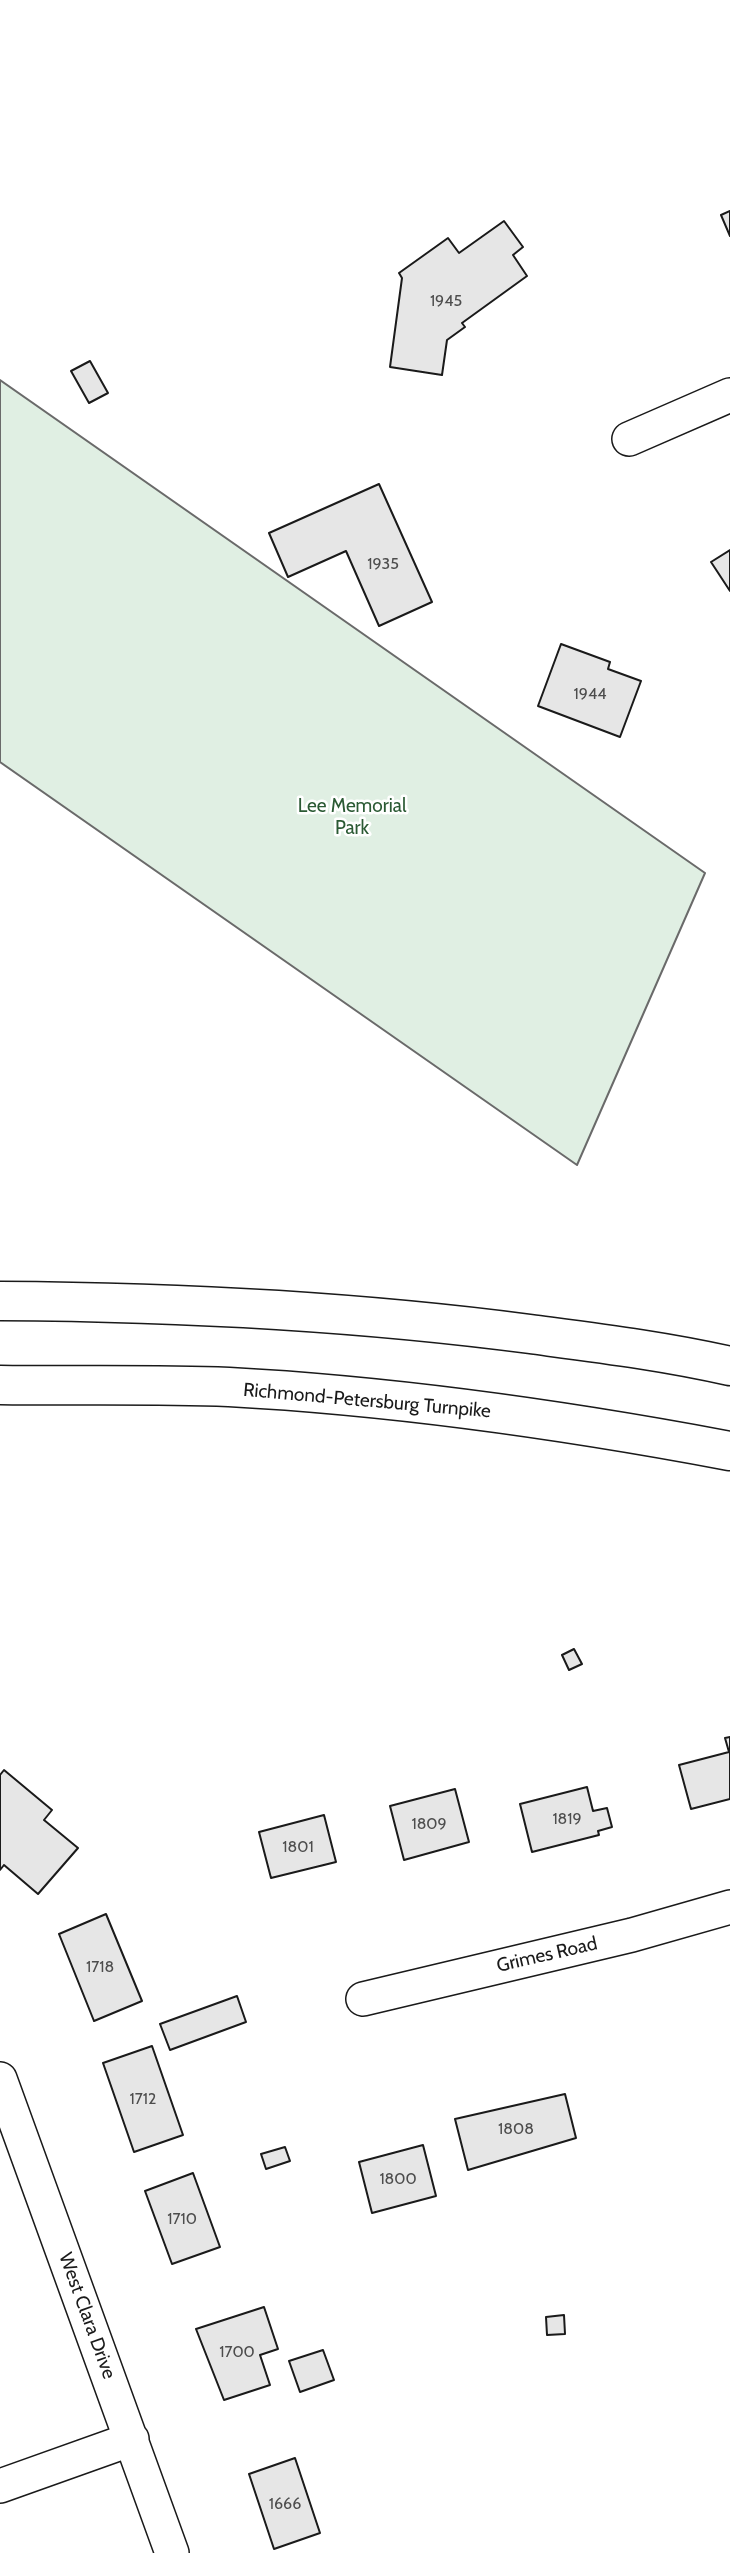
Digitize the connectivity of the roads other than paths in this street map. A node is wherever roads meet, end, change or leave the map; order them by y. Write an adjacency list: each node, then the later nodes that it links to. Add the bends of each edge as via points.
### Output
1 (730, 395): 2 (street)
2 (629, 439)
3 (0, 1301): 4 (highway, via 296,1310 455,1324 669,1352)
4 (730, 1366)
5 (0, 1385): 6 (highway, Richmond-Petersburg Turnpike, via 229,1387 413,1403 590,1425)
6 (730, 1451)
7 (730, 1907): 8 (street, Grimes Road)
8 (363, 1999)
9 (0, 2079): 10 (street, West Clara Drive)
10 (132, 2439): 11 (street); 12 (street, West Clara Drive)
11 (0, 2486)
12 (173, 2553)

